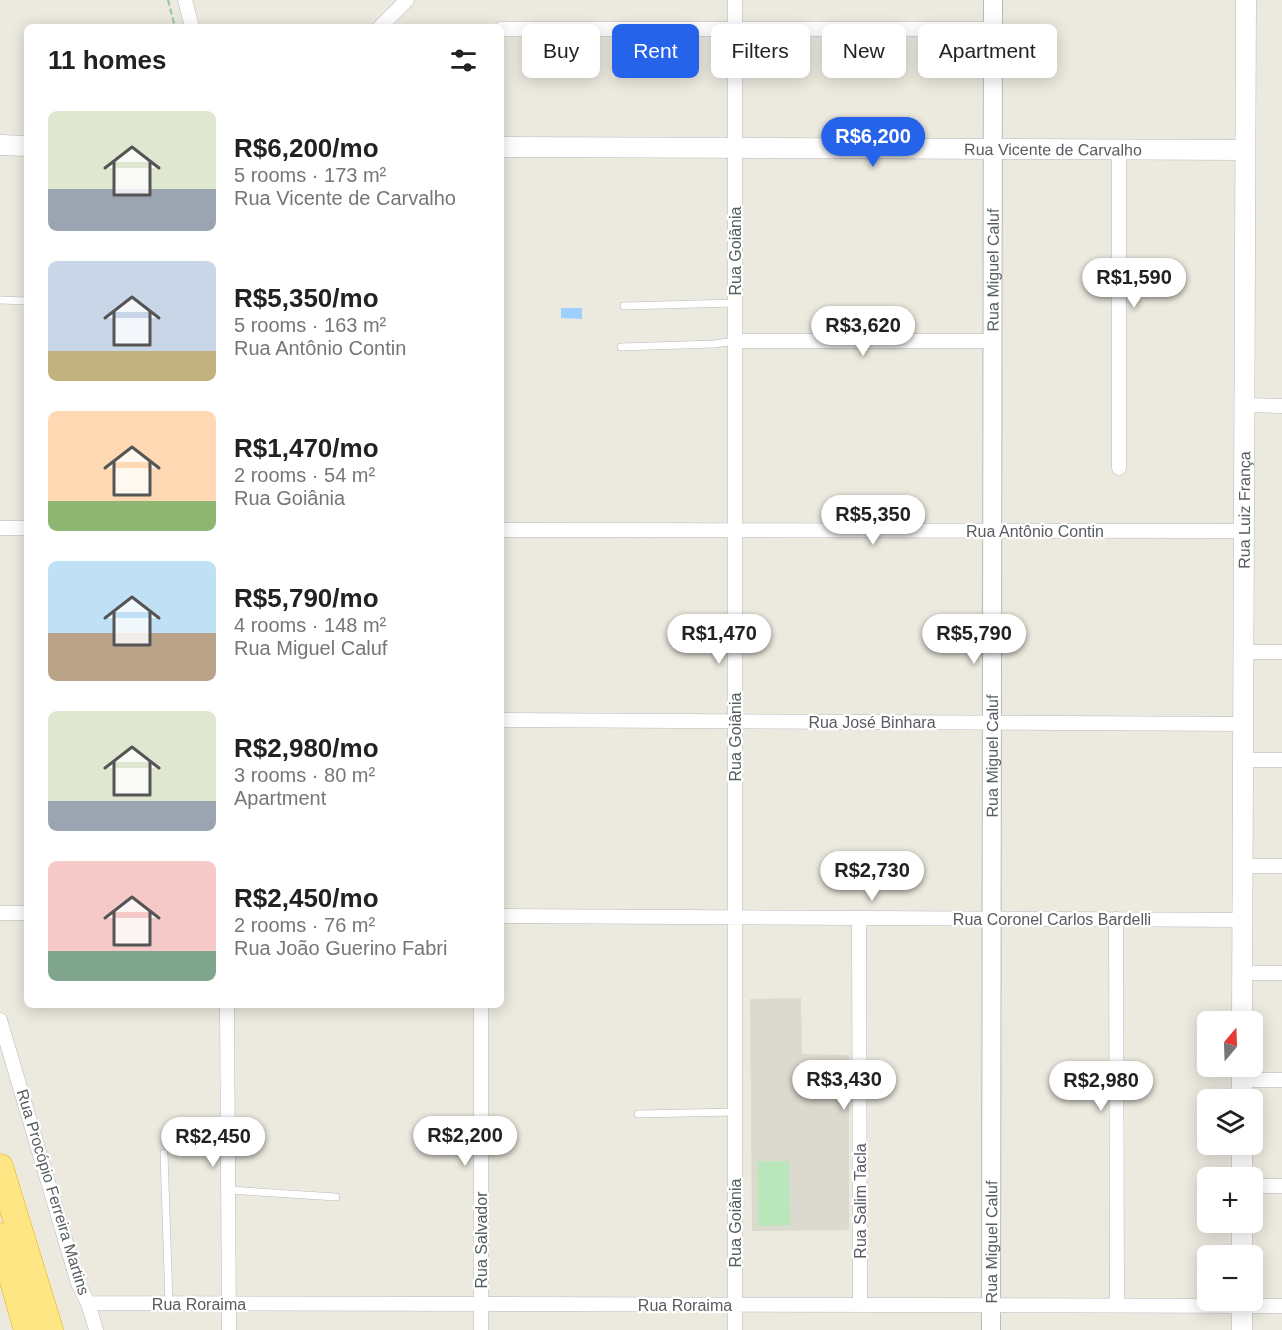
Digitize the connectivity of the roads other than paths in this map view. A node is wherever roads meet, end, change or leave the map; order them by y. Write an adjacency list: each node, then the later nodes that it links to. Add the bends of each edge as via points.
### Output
1 (185, 0): 6 (street)
2 (407, 0): 7 (street)
3 (735, 0): 8 (street, Rua Goiânia)
4 (993, 0): 9 (street, Rua Miguel Caluf)
5 (1246, 0): 22 (main road, Rua Luiz França)
6 (191, 24)
7 (383, 24)
8 (735, 24)
9 (993, 24)
10 (504, 29): 11 (street)
11 (711, 29)
12 (810, 29): 13 (street)
13 (918, 29)
14 (735, 78): 19 (street, Rua Goiânia)
15 (993, 78): 20 (street, Rua Miguel Caluf)
16 (0, 146): 17 (main road)
17 (24, 146)
18 (504, 147): 19 (main road, Rua Vicente de Carvalho)
19 (735, 148): 20 (main road, Rua Vicente de Carvalho); 25 (street, Rua Goiânia)
20 (993, 149): 21 (main road, Rua Vicente de Carvalho); 28 (street, Rua Miguel Caluf)
21 (1119, 150): 22 (main road, Rua Vicente de Carvalho); 32 (street)
22 (1245, 150): 30 (main road, Rua Luiz França)
23 (0, 300): 24 (lane)
24 (24, 301)
25 (735, 303): 26 (lane); 27 (street, Rua Goiânia)
26 (624, 306)
27 (735, 341): 28 (street); 29 (lane); 36 (street, Rua Goiânia)
28 (992, 341): 37 (street, Rua Miguel Caluf)
29 (621, 347)
30 (1244, 405): 31 (street); 38 (main road, Rua Luiz França)
31 (1282, 406)
32 (1119, 468)
33 (0, 528): 34 (street)
34 (24, 528)
35 (504, 530): 36 (street, Rua Antônio Contin)
36 (735, 530): 37 (street, Rua Antônio Contin); 42 (street, Rua Goiânia)
37 (992, 531): 38 (street, Rua Antônio Contin); 43 (street, Rua Miguel Caluf)
38 (1244, 531): 39 (main road, Rua Luiz França)
39 (1244, 652): 40 (street); 44 (main road, Rua Luiz França)
40 (1282, 652)
41 (504, 720): 42 (street, Rua José Binhara)
42 (735, 721): 43 (street, Rua José Binhara); 52 (street, Rua Goiânia)
43 (992, 722): 44 (street, Rua José Binhara); 54 (street, Rua Miguel Caluf)
44 (1244, 724): 45 (main road, Rua Luiz França)
45 (1243, 760): 46 (street); 47 (main road, Rua Luiz França)
46 (1282, 760)
47 (1243, 866): 48 (street); 56 (main road, Rua Luiz França)
48 (1282, 866)
49 (0, 913): 50 (street)
50 (24, 913)
51 (504, 916): 52 (street, Rua Coronel Carlos Bardelli)
52 (735, 917): 53 (street, Rua Coronel Carlos Bardelli); 65 (street, Rua Goiânia)
53 (859, 918): 54 (street, Rua Coronel Carlos Bardelli); 80 (street, Rua Salim Tacla)
54 (991, 918): 55 (street, Rua Coronel Carlos Bardelli); 81 (street, Rua Miguel Caluf)
55 (1116, 919): 56 (street, Rua Coronel Carlos Bardelli); 82 (street)
56 (1243, 920): 57 (main road, Rua Luiz França)
57 (1243, 973): 58 (street); 61 (main road, Rua Luiz França)
58 (1282, 973)
59 (227, 1008): 71 (street)
60 (481, 1008): 77 (street, Rua Salvador)
61 (1242, 1011)
62 (0, 1020): 74 (street, Rua Procópio Ferreira Martins, via 78,1282)
63 (1282, 1080): 64 (street)
64 (1242, 1082)
65 (735, 1112): 66 (lane); 79 (street, Rua Goiânia)
66 (638, 1114)
67 (164, 1154): 75 (lane)
68 (0, 1167): 87 (highway)
69 (1263, 1186): 70 (street)
70 (1282, 1186)
71 (228, 1190): 72 (lane); 76 (street)
72 (336, 1197)
73 (0, 1236): 86 (highway)
74 (88, 1303): 75 (street, Rua Roraima); 88 (street, Rua Procópio Ferreira Martins)
75 (170, 1304): 76 (street, Rua Roraima)
76 (229, 1304): 77 (street, Rua Roraima); 89 (street)
77 (481, 1304): 79 (street, Rua Roraima); 90 (street, Rua Salvador)
78 (1197, 1304): 82 (street, Rua Roraima)
79 (735, 1305): 80 (street, Rua Roraima); 91 (street, Rua Goiânia)
80 (860, 1305): 81 (street, Rua Roraima)
81 (991, 1305): 82 (street, Rua Roraima); 92 (street, Rua Miguel Caluf)
82 (1117, 1305)
83 (1263, 1305): 84 (street, Rua Roraima)
84 (1282, 1306)
85 (1242, 1311): 93 (main road)
86 (27, 1330)
87 (50, 1330)
88 (96, 1330)
89 (230, 1330)
90 (481, 1330)
91 (735, 1330)
92 (991, 1330)
93 (1242, 1330)

